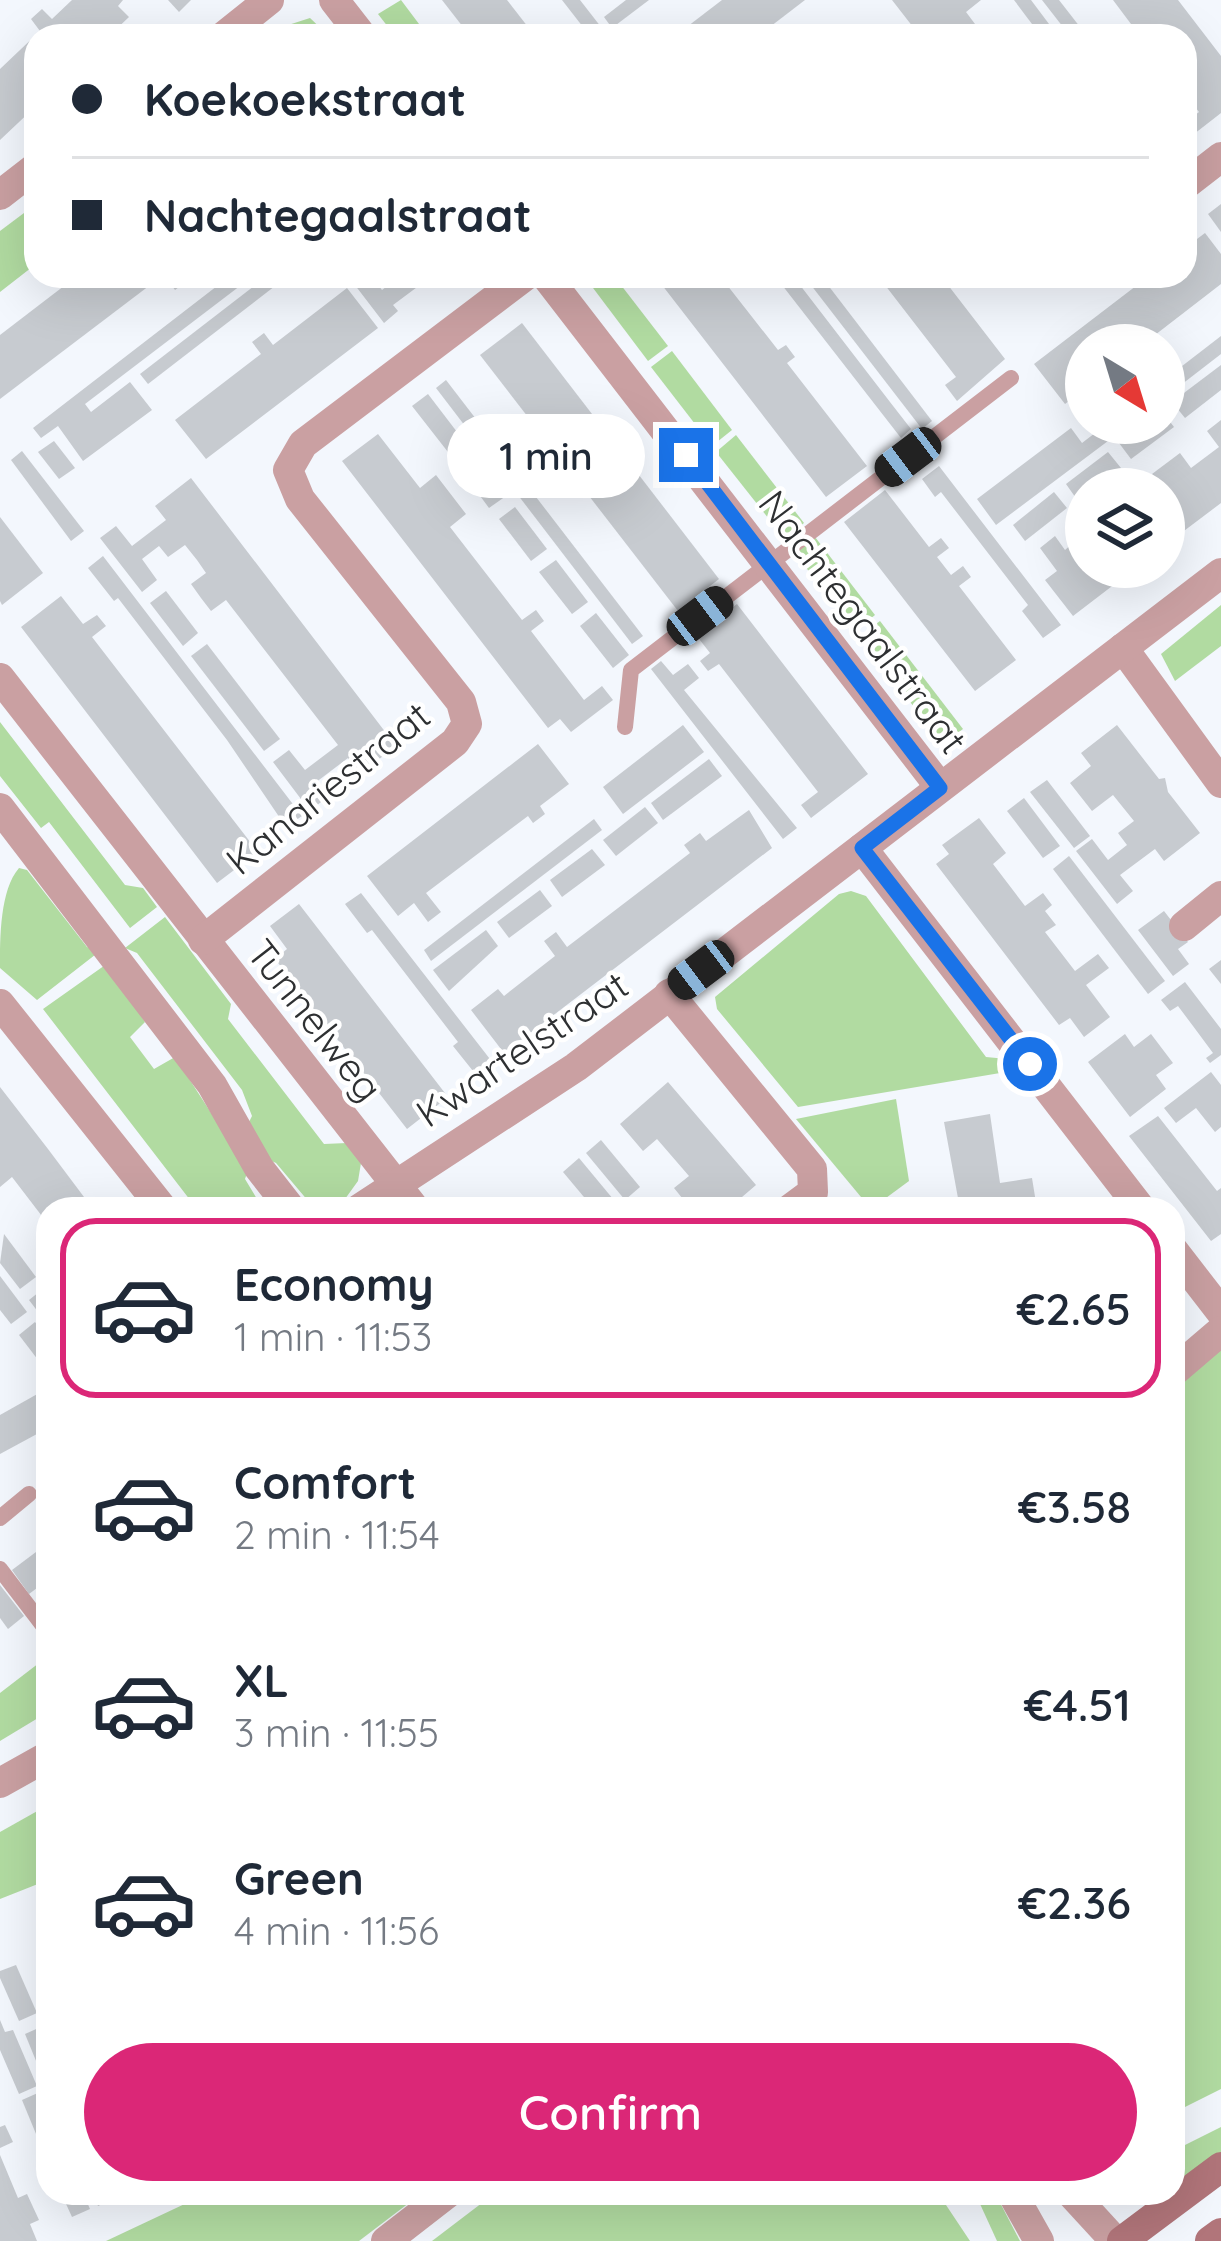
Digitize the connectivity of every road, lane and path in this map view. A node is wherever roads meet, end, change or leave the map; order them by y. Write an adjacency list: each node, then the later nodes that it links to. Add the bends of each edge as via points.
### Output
1 (268, 0): 3 (street)
2 (334, 0): 4 (street)
3 (239, 24)
4 (353, 24)
5 (24, 176): 6 (street)
6 (0, 195)
7 (509, 288): 21 (street, Kanariestraat, via 303,444 288,470 300,499 461,702 466,724 455,742)
8 (555, 288): 10 (street, Nachtegaalstraat)
9 (1011, 378): 10 (lane)
10 (770, 563): 14 (lane, via 631,670); 16 (street, Nachtegaalstraat)
11 (1221, 573): 12 (street, Kwartelstraat)
12 (1123, 648): 15 (street); 16 (street, Kwartelstraat)
13 (0, 678): 21 (street, Tunnelweg)
14 (625, 727)
15 (1221, 783)
16 (940, 788): 18 (street, Kwartelstraat)
17 (0, 808): 26 (street, via 212,1085)
18 (862, 848): 22 (street, Kwartelstraat); 30 (street)
19 (1221, 896): 20 (street)
20 (1184, 926)
21 (203, 940): 24 (street, Tunnelweg)
22 (669, 994): 24 (street, Kwartelstraat, via 576,1067); 29 (street, Kwartelstraat, via 812,1169)
23 (0, 1004): 25 (street)
24 (393, 1183): 27 (street, Kwartelstraat); 28 (street, Tunnelweg)
25 (154, 1197)
26 (282, 1197)
27 (374, 1197)
28 (405, 1197)
29 (806, 1197)
30 (1132, 1197)
31 (1185, 1266): 32 (street)
32 (1221, 1312)
33 (1221, 1331): 34 (street)
34 (1185, 1362)
35 (28, 1494): 36 (lane)
36 (0, 1519)
37 (0, 1569): 38 (lane)
38 (36, 1616)
39 (36, 1763): 40 (street)
40 (0, 1783)
41 (1221, 2167): 42 (main road)
42 (1185, 2193)
43 (432, 2205): 48 (street)
44 (1019, 2205): 49 (street)
45 (1083, 2205): 50 (street)
46 (1169, 2205): 50 (main road)
47 (1221, 2233): 51 (main road)
48 (386, 2241)
49 (1039, 2241)
50 (1119, 2241)
51 (1210, 2241)

